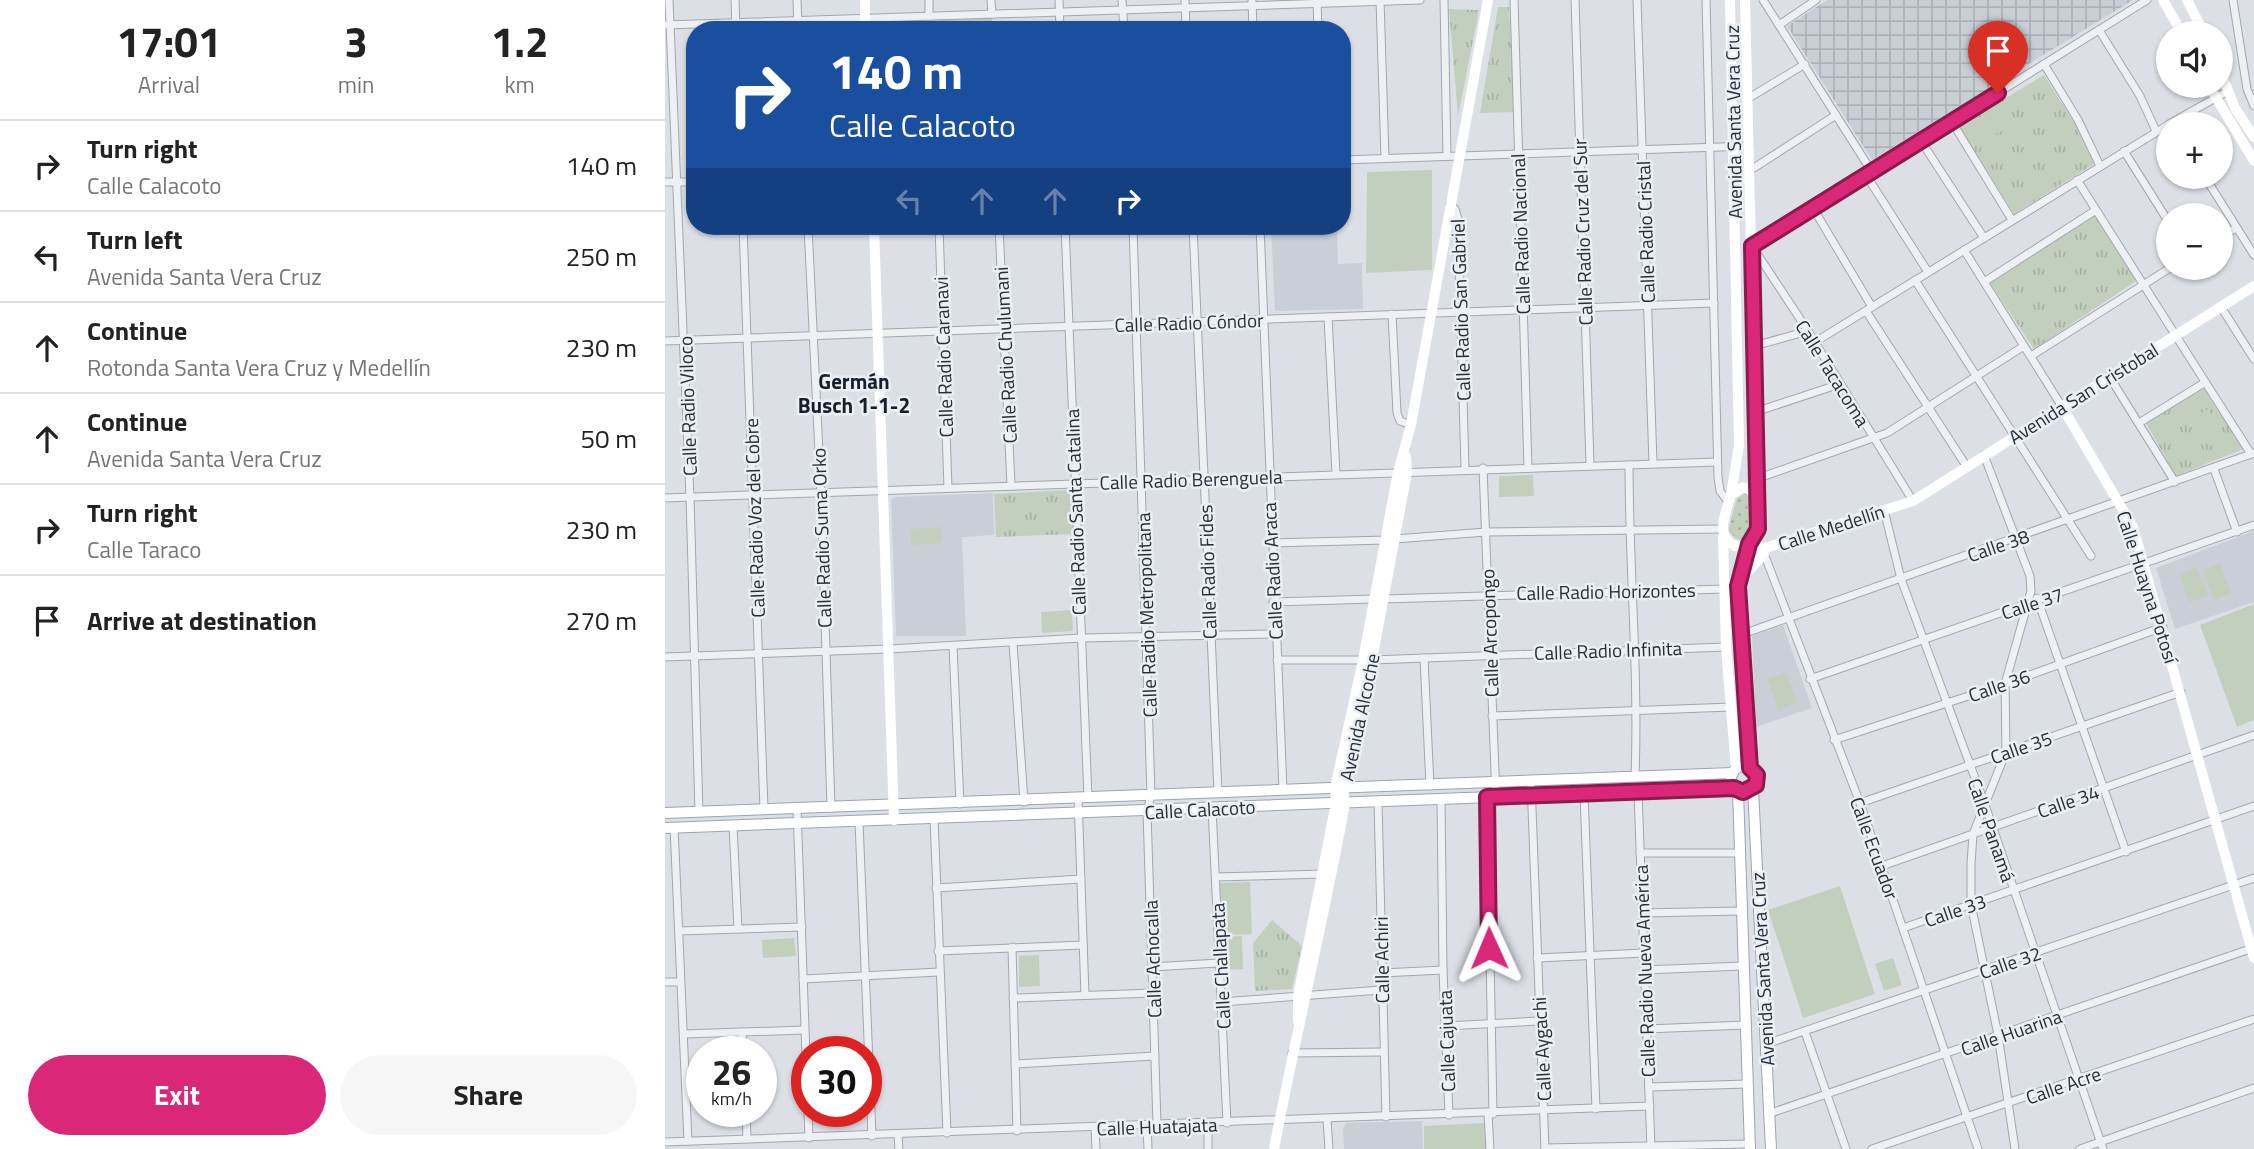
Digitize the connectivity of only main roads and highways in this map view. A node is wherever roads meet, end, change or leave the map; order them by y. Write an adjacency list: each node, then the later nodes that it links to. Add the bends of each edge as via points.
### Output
1 (1750, 768): 2 (main road, Calle Calacoto); 4 (main road, Avenida Santa Vera Cruz, via 1757,775)
2 (1734, 771): 3 (main road, Avenida Santa Vera Cruz); 5 (main road, Calle Calacoto)
3 (1736, 789): 4 (main road, Calle Calacoto); 6 (main road, Calle Calacoto); 7 (main road, Avenida Santa Vera Cruz)
4 (1753, 789): 8 (main road, Avenida Santa Vera Cruz)
5 (665, 813)
6 (669, 827)
7 (1750, 1147)
8 (1770, 1149)

